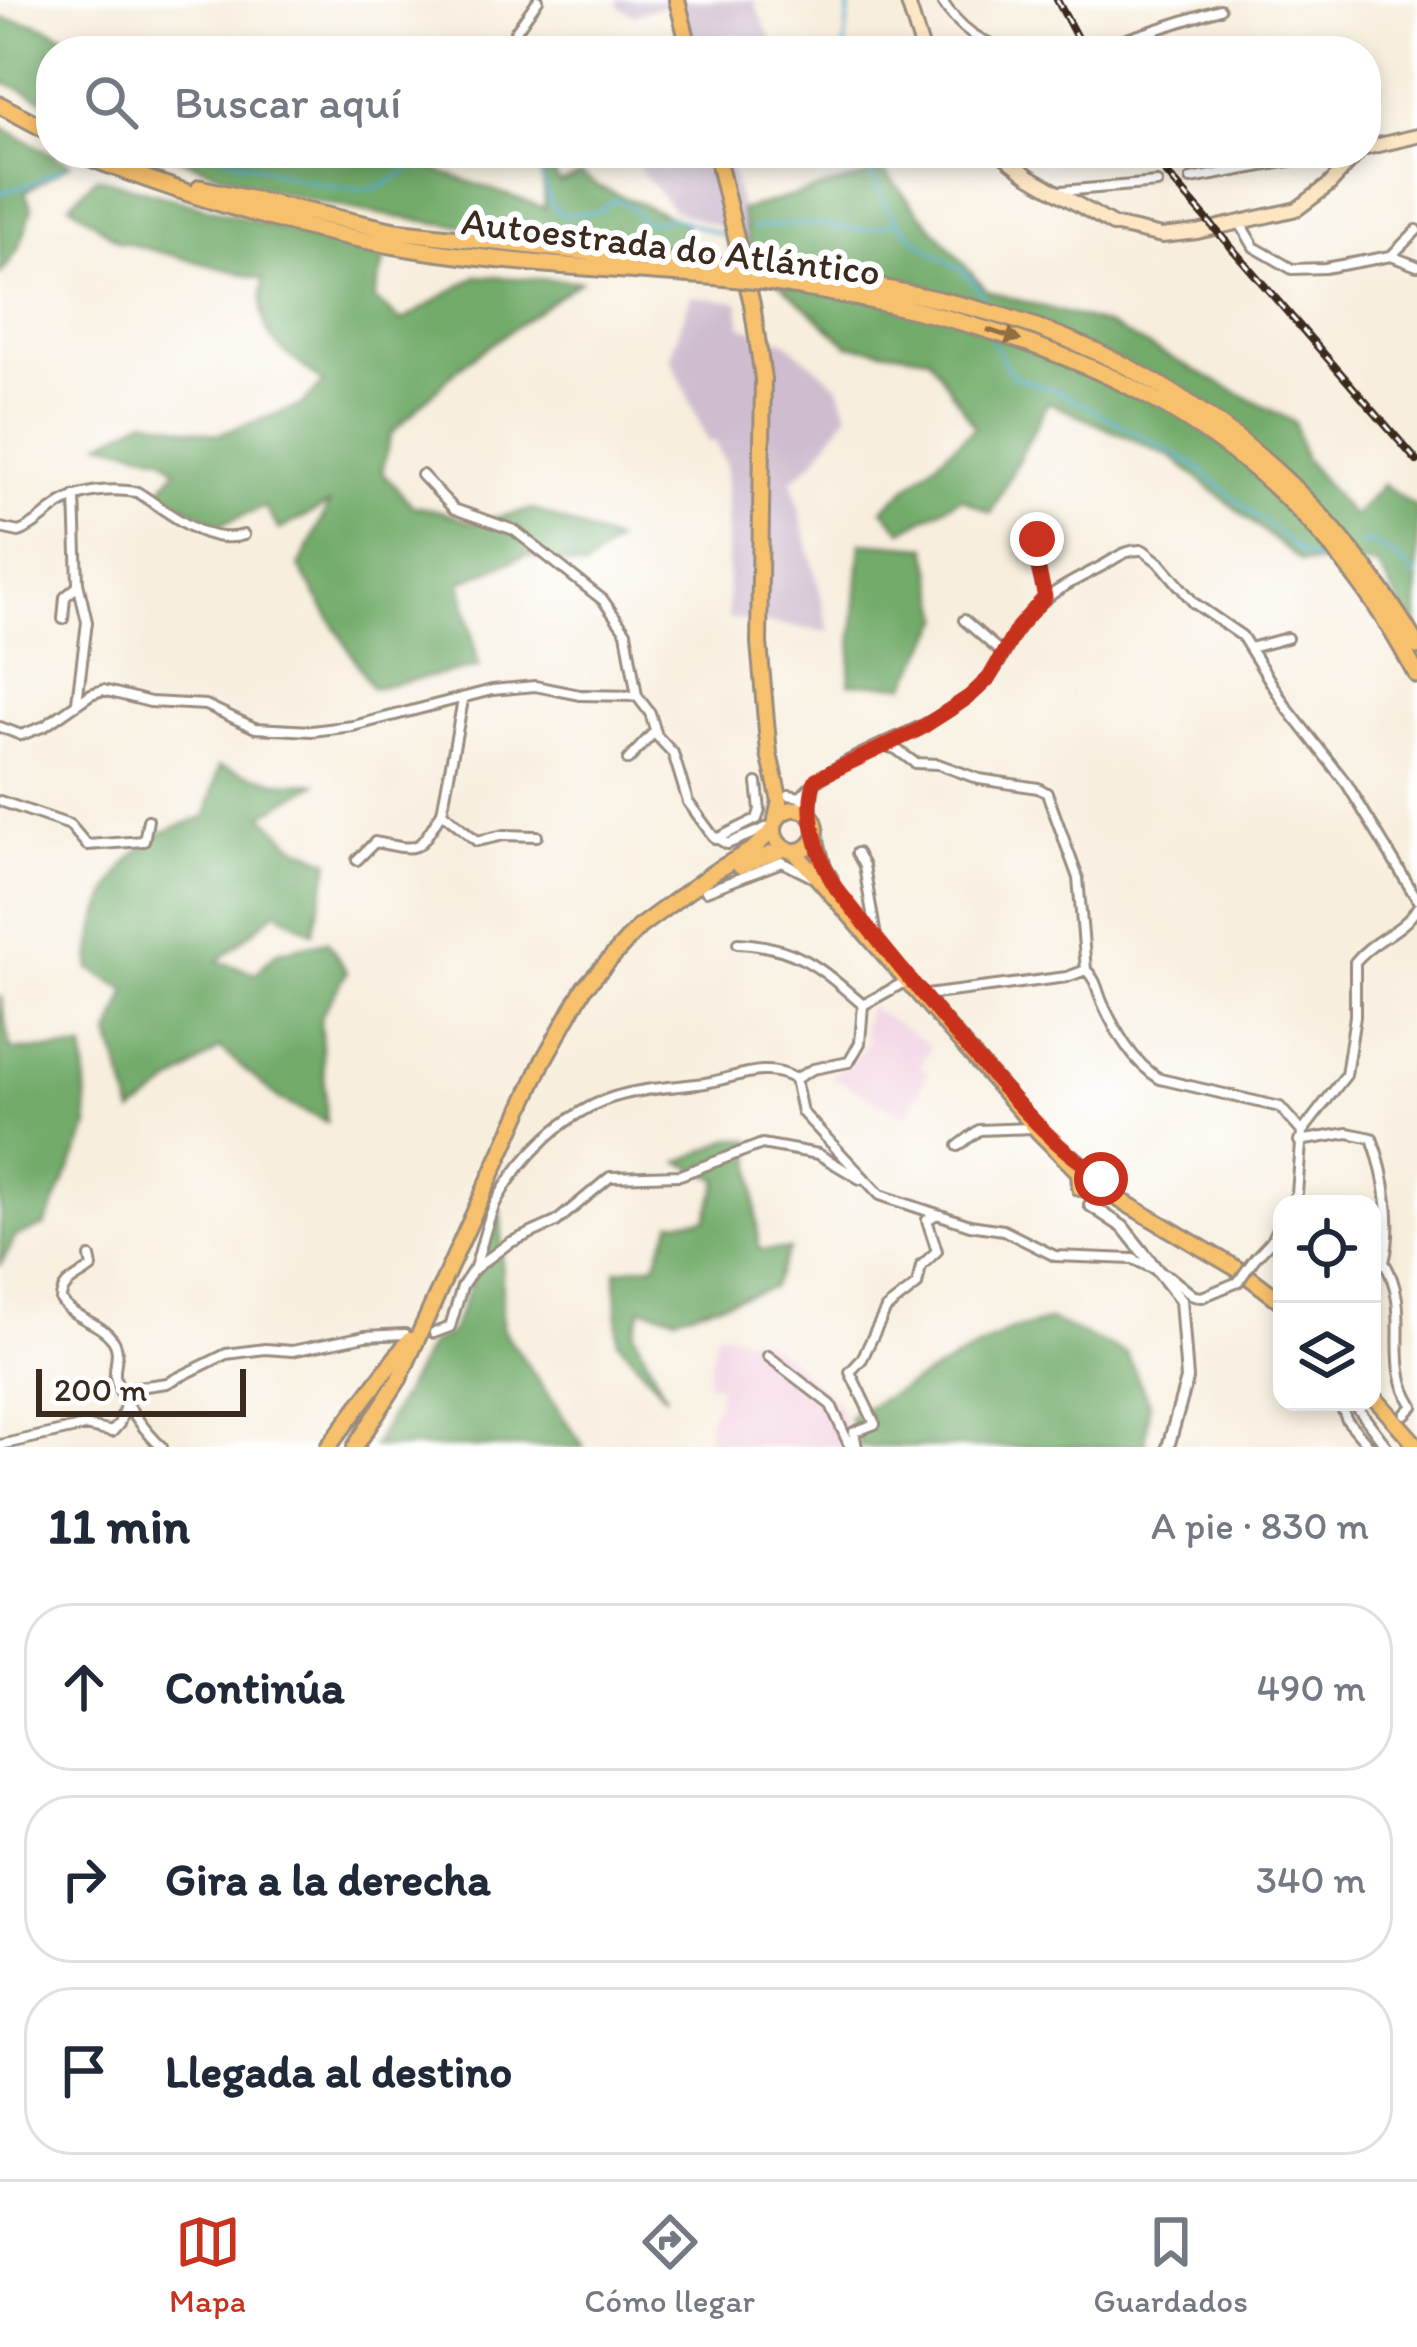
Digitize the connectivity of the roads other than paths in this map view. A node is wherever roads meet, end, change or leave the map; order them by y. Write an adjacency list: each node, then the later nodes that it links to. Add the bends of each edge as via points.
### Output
1 (538, 0): 6 (street)
2 (678, 0): 7 (main road)
3 (908, 0): 8 (main road)
4 (941, 0): 9 (street)
5 (1220, 10): 10 (street)
6 (515, 32)
7 (687, 36)
8 (919, 36)
9 (977, 36)
10 (1137, 36)
11 (0, 105): 13 (highway)
12 (0, 116): 14 (highway)
13 (36, 124)
14 (36, 134)
15 (1417, 136): 16 (main road)
16 (1381, 144)
17 (120, 168): 30 (highway, Autoestrada do Atlántico, via 217,203 394,245 521,262)
18 (142, 168): 30 (highway, Autoestrada do Atlántico, via 394,231)
19 (720, 168): 50 (main road, via 763,379)
20 (1019, 168): 25 (main road)
21 (1248, 168): 23 (street)
22 (1344, 168): 26 (main road, via 1311,202)
23 (1191, 178)
24 (1156, 182): 25 (street)
25 (1060, 191): 26 (main road, via 1133,232 1176,236)
26 (1240, 223): 28 (street, via 1254,247 1292,269)
27 (1417, 230): 28 (street)
28 (1391, 256): 29 (street)
29 (1417, 266)
30 (708, 270): 31 (highway, Autoestrada do Atlántico, bridge)
31 (772, 276): 42 (highway, Autoestrada do Atlántico, via 851,282 1000,315 1125,364 1184,397 1315,506); 45 (highway, Autoestrada do Atlántico, one-way to 45, via 952,319 1065,356 1154,397 1212,433 1299,507 1367,589)
32 (422, 475): 46 (street, via 454,509 514,530 603,600 626,632)
33 (75, 496): 34 (street, via 26,530); 36 (street, via 137,492 210,536); 37 (street)
34 (0, 528)
35 (1030, 529): 38 (street)
36 (244, 535)
37 (79, 586): 39 (street, via 65,597); 48 (street, via 87,622)
38 (1045, 597): 43 (street, via 1121,553 1143,550); 44 (street)
39 (63, 619)
40 (964, 620): 44 (street)
41 (1287, 638): 43 (street)
42 (1417, 646)
43 (1250, 648): 72 (street, via 1347,784)
44 (1004, 655): 52 (street, via 970,696)
45 (1417, 675)
46 (638, 696): 47 (street, via 536,686); 51 (street)
47 (463, 700): 48 (street, via 312,731 255,728 206,705 103,690); 59 (street)
48 (76, 703): 49 (street, via 21,735)
49 (0, 727)
50 (766, 728): 58 (main road); 61 (main road, via 780,801)
51 (656, 731): 53 (street); 64 (street, via 673,753 688,802)
52 (881, 745): 54 (street); 75 (street, via 914,763 1046,793 1078,878)
53 (628, 760)
54 (816, 779): 56 (street); 58 (street)
55 (757, 784): 64 (street, via 757,819)
56 (806, 790): 58 (street); 58 (street)
57 (0, 801): 60 (street, via 70,825 87,845 144,841)
58 (799, 807): 61 (main road); 63 (main road)
59 (442, 812): 62 (street, via 477,841); 68 (street, via 420,848 375,842)
60 (148, 820)
61 (774, 825): 65 (main road); 66 (main road)
62 (537, 836)
63 (815, 837): 66 (main road); 73 (main road, via 823,868)
64 (716, 838): 65 (street)
65 (755, 838): 71 (main road)
66 (789, 850): 69 (main road); 71 (main road)
67 (857, 853): 73 (street)
68 (357, 860)
69 (823, 880): 70 (street, via 782,862); 76 (main road)
70 (706, 891)
71 (677, 899): 87 (main road, via 639,927 584,988)
72 (1417, 904): 81 (street, via 1409,922 1355,962 1346,1075)
73 (868, 915): 77 (main road, via 876,937)
74 (739, 944): 78 (street, via 777,946 808,960)
75 (1086, 970): 77 (street); 81 (street, via 1143,1068 1280,1107)
76 (906, 981): 78 (street); 80 (main road)
77 (931, 997): 84 (main road)
78 (863, 1005): 79 (street, via 856,1055)
79 (795, 1078): 83 (street, via 802,1112); 92 (street, via 751,1072 613,1097 578,1115 545,1138 495,1203)
80 (1035, 1128): 82 (street, via 979,1130); 84 (main road)
81 (1301, 1137): 85 (street); 91 (street, via 1372,1138 1386,1208)
82 (958, 1147)
83 (861, 1179): 86 (street, via 880,1195); 92 (street, via 818,1154 774,1144 680,1175 610,1177 556,1222)
84 (1088, 1183): 93 (street); 94 (main road)
85 (1296, 1195)
86 (938, 1213): 93 (street, via 1004,1230 1055,1256 1125,1257); 113 (street, via 927,1220 937,1251 921,1266 917,1285 886,1309 850,1372 875,1424 854,1432)
87 (471, 1218): 111 (main road, via 406,1345); 112 (main road, via 398,1379)
88 (1273, 1237): 93 (street, bridge, via 1238,1282 1202,1298)
89 (90, 1257): 99 (street, via 92,1267 72,1279 61,1300 112,1339)
90 (1381, 1261): 91 (street)
91 (1384, 1262): 101 (street, via 1401,1304 1399,1382)
92 (473, 1270): 95 (street, via 450,1327)
93 (1162, 1272): 114 (street, via 1183,1308 1187,1370)
94 (1273, 1292)
95 (434, 1333)
96 (405, 1334): 99 (street, via 226,1354 167,1383 135,1386)
97 (768, 1356): 113 (street, via 831,1405)
98 (1381, 1395): 106 (main road)
99 (126, 1398): 108 (street, via 112,1432 85,1426); 110 (street)
100 (1381, 1404): 109 (main road)
101 (1415, 1408): 104 (street)
102 (1344, 1411): 115 (street)
103 (1360, 1411): 107 (street)
104 (1405, 1414)
105 (1393, 1425): 107 (street)
106 (1417, 1434)
107 (1379, 1436): 116 (street)
108 (0, 1445)
109 (1417, 1445)
110 (162, 1447)
111 (328, 1447)
112 (355, 1447)
113 (854, 1447)
114 (1168, 1447)
115 (1370, 1447)
116 (1387, 1447)

